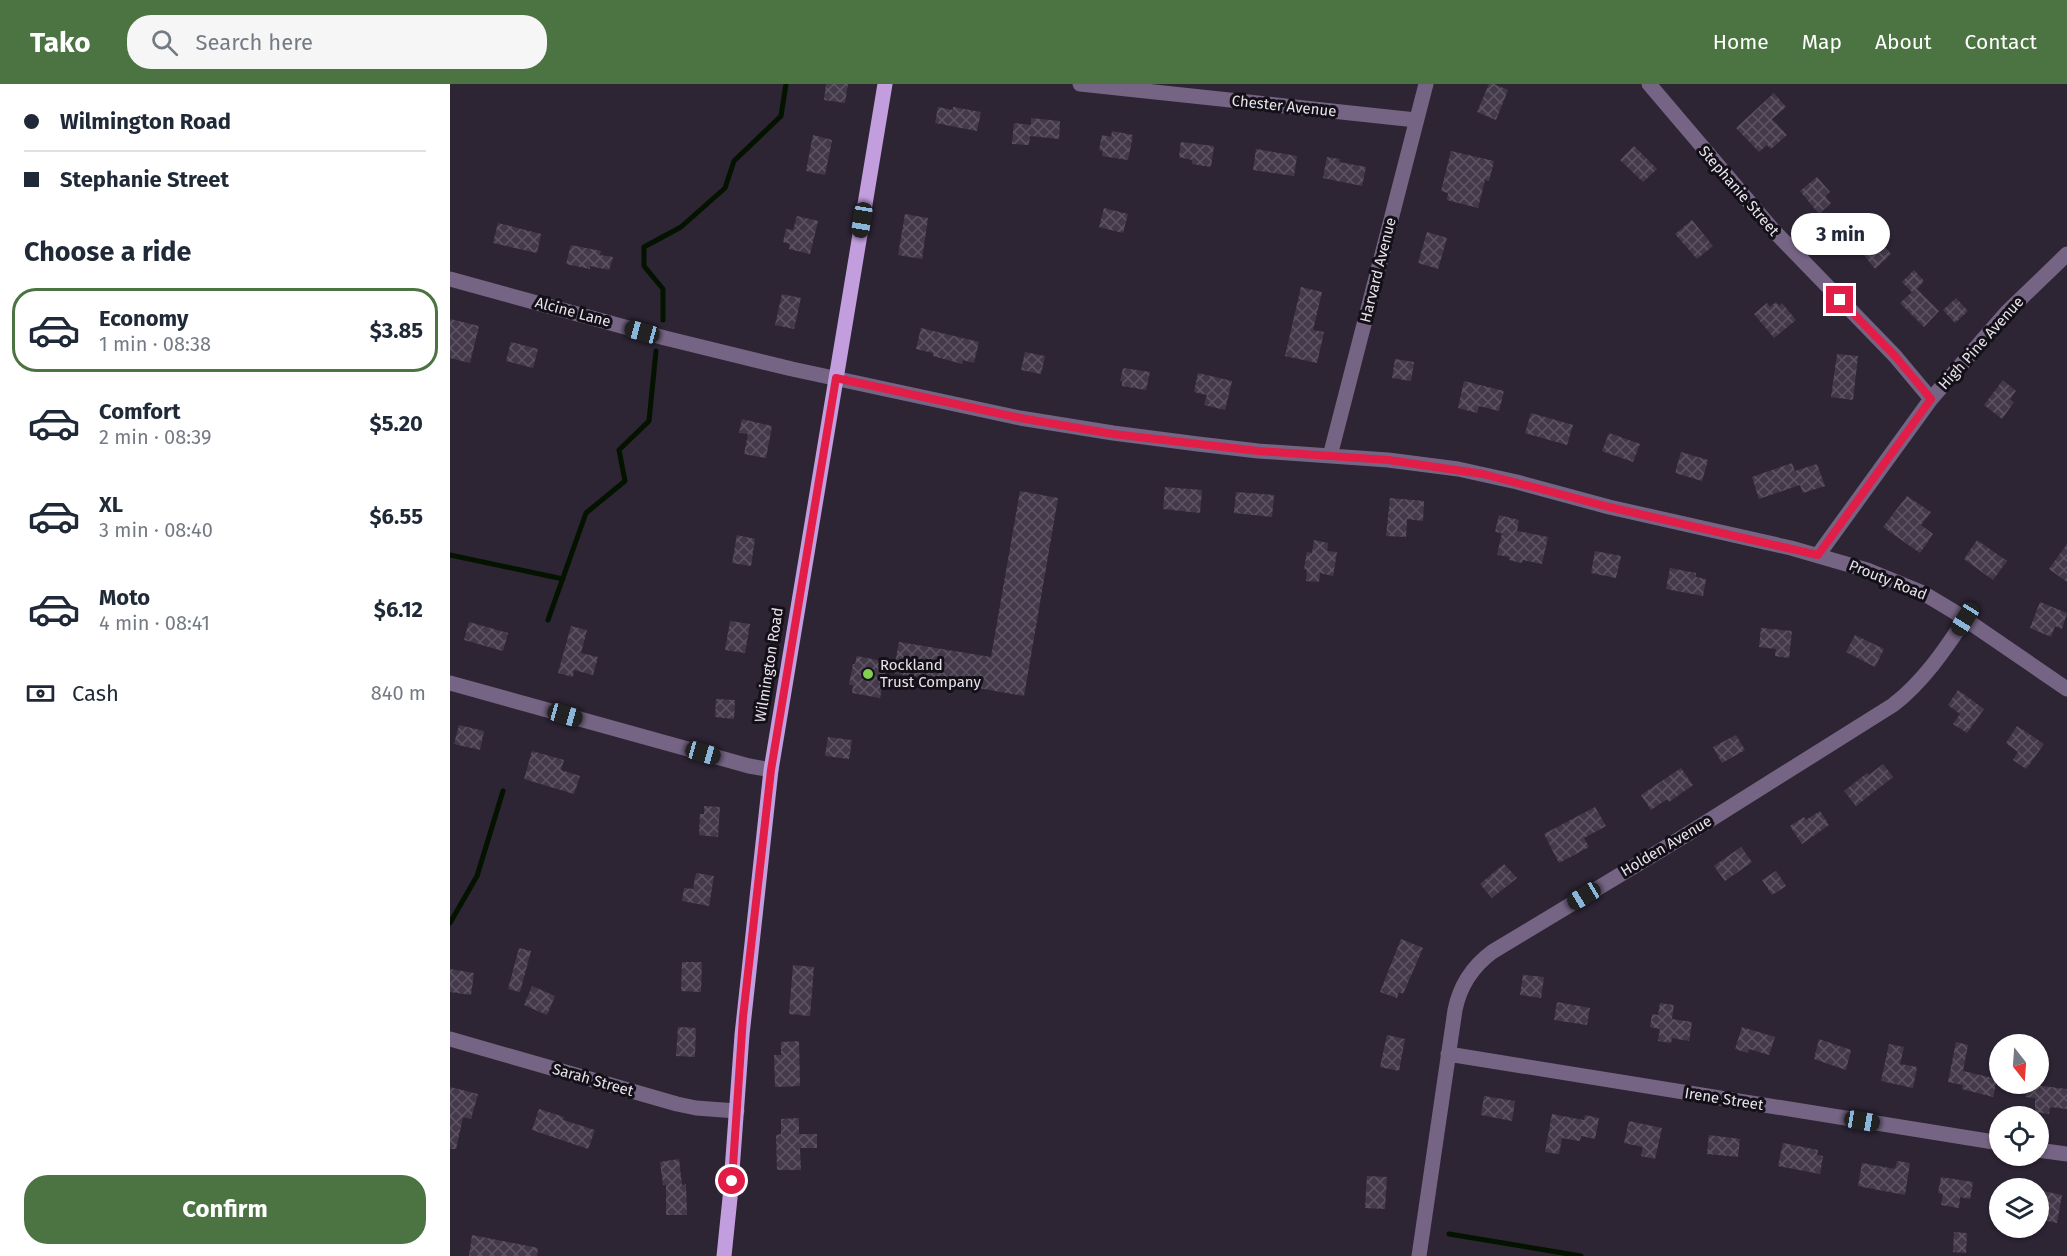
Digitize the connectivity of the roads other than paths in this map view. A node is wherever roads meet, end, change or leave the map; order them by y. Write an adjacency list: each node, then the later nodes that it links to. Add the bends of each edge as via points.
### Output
1 (885, 84): 8 (main road, Wilmington Road)
2 (1080, 84): 5 (street, Chester Avenue)
3 (1426, 84): 5 (street, Harvard Avenue)
4 (1649, 84): 9 (street, Stephanie Street, via 1774,231 1895,356)
5 (1416, 120): 10 (street, Harvard Avenue)
6 (2067, 254): 9 (street, High Pine Avenue, via 2007,312)
7 (450, 279): 8 (street, Alcine Lane, via 665,338)
8 (836, 378): 10 (street, Prouty Road, via 1067,426 1248,450); 15 (main road, Wilmington Road)
9 (1931, 399): 11 (street, High Pine Avenue)
10 (1330, 456): 11 (street, Prouty Road, via 1483,474)
11 (1818, 555): 12 (street, Prouty Road, via 1904,585)
12 (1965, 619): 14 (street, Prouty Road); 17 (street, Holden Avenue, via 1921,679 1893,705 1485,957 1459,993)
13 (450, 683): 15 (street)
14 (2067, 689)
15 (771, 770): 18 (main road, Wilmington Road)
16 (450, 1039): 18 (street, Sarah Street, via 677,1104)
17 (1448, 1054): 19 (street, Irene Street); 23 (street, Holden Avenue)
18 (737, 1111): 22 (main road, Wilmington Road)
19 (1989, 1141)
20 (2049, 1152): 21 (street)
21 (2067, 1154)
22 (724, 1256)
23 (1419, 1256)

